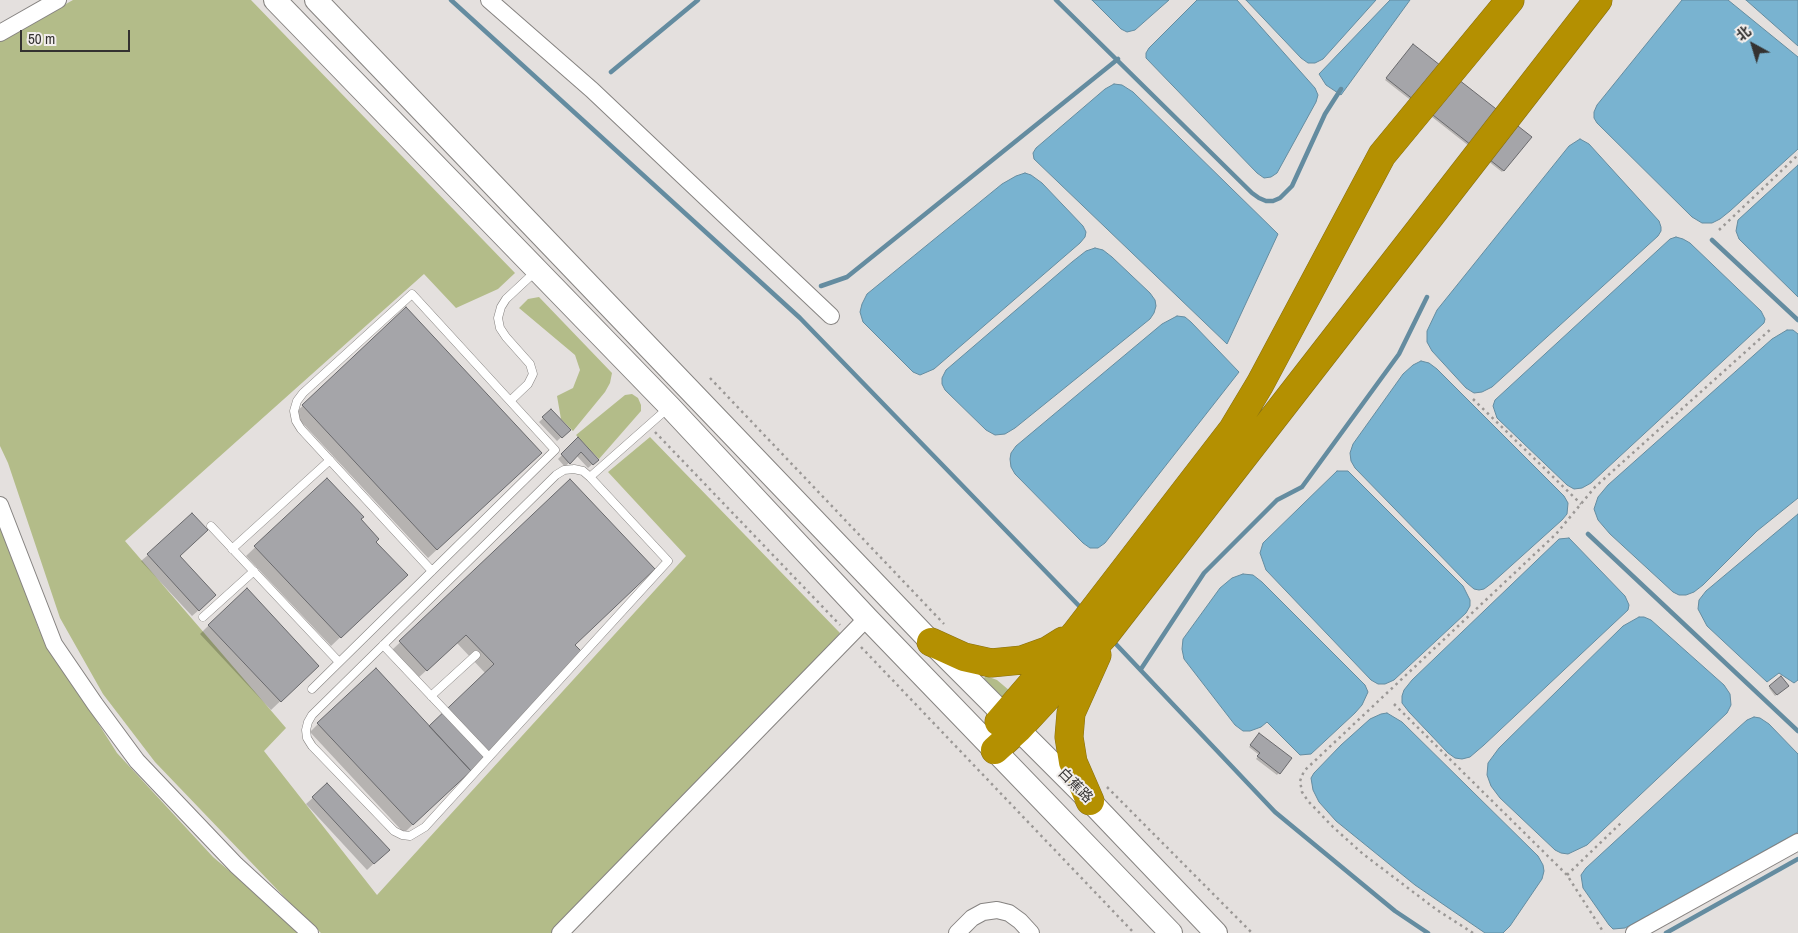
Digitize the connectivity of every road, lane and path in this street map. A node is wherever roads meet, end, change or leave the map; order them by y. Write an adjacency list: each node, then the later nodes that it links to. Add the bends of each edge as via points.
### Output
1 (58, 0): 7 (street)
2 (275, 0): 10 (main road)
3 (316, 0): 28 (main road, 白蕉路)
4 (488, 0): 11 (street, via 592,90)
5 (1510, 0): 29 (highway, via 1382,155 1233,429)
6 (1598, 0): 31 (highway)
7 (0, 34)
8 (1798, 155): 9 (path)
9 (1718, 230)
10 (537, 270): 15 (lane, via 500,307 500,328 530,364 533,374 528,384); 16 (main road)
11 (831, 316)
12 (1772, 328): 20 (path, via 1595,487)
13 (710, 378): 28 (path)
14 (1473, 399): 20 (path)
15 (510, 401): 18 (lane, via 412,294 297,401 296,421); 24 (lane, via 555,450)
16 (670, 406): 17 (lane); 27 (main road)
17 (649, 425): 19 (lane); 30 (path)
18 (330, 460): 23 (lane); 24 (lane)
19 (590, 477): 32 (lane, via 574,469 556,475); 40 (lane, via 668,561)
20 (1581, 504): 53 (path, via 1556,534 1311,764 1300,781 1308,801 1363,854)
21 (0, 505): 45 (street, via 54,644 95,704 137,761 236,865)
22 (211, 526): 23 (lane)
23 (232, 549): 25 (lane)
24 (432, 570): 34 (lane)
25 (254, 572): 26 (lane); 34 (lane)
26 (203, 617)
27 (867, 618): 30 (street); 39 (main road)
28 (939, 634): 29 (highway, via 964,657 991,663 1022,660 1047,651); 38 (main road, 白蕉路)
29 (1075, 634): 38 (highway)
30 (850, 635): 46 (street); 49 (path)
31 (1105, 635): 38 (highway); 41 (highway, via 1071,713 1069,736 1073,762)
32 (383, 645): 36 (lane); 40 (lane, via 312,715 306,730 312,746 394,831 410,836 425,827)
33 (476, 655): 36 (lane)
34 (339, 662): 35 (lane)
35 (312, 689)
36 (431, 696): 40 (lane)
37 (1394, 704): 44 (path)
38 (1012, 723): 39 (highway); 41 (main road, 白蕉路)
39 (989, 744): 50 (main road)
40 (489, 757)
41 (1098, 793): 51 (main road, 白蕉路); 52 (path)
42 (1622, 822): 44 (path)
43 (1798, 842): 55 (street)
44 (1567, 875): 54 (path)
45 (310, 933)
46 (560, 933)
47 (957, 933): 48 (street, via 972,918 997,910 1009,913)
48 (1031, 933)
49 (1134, 933)
50 (1171, 933)
51 (1216, 933)
52 (1252, 933)
53 (1473, 933)
54 (1604, 933)
55 (1634, 933)

